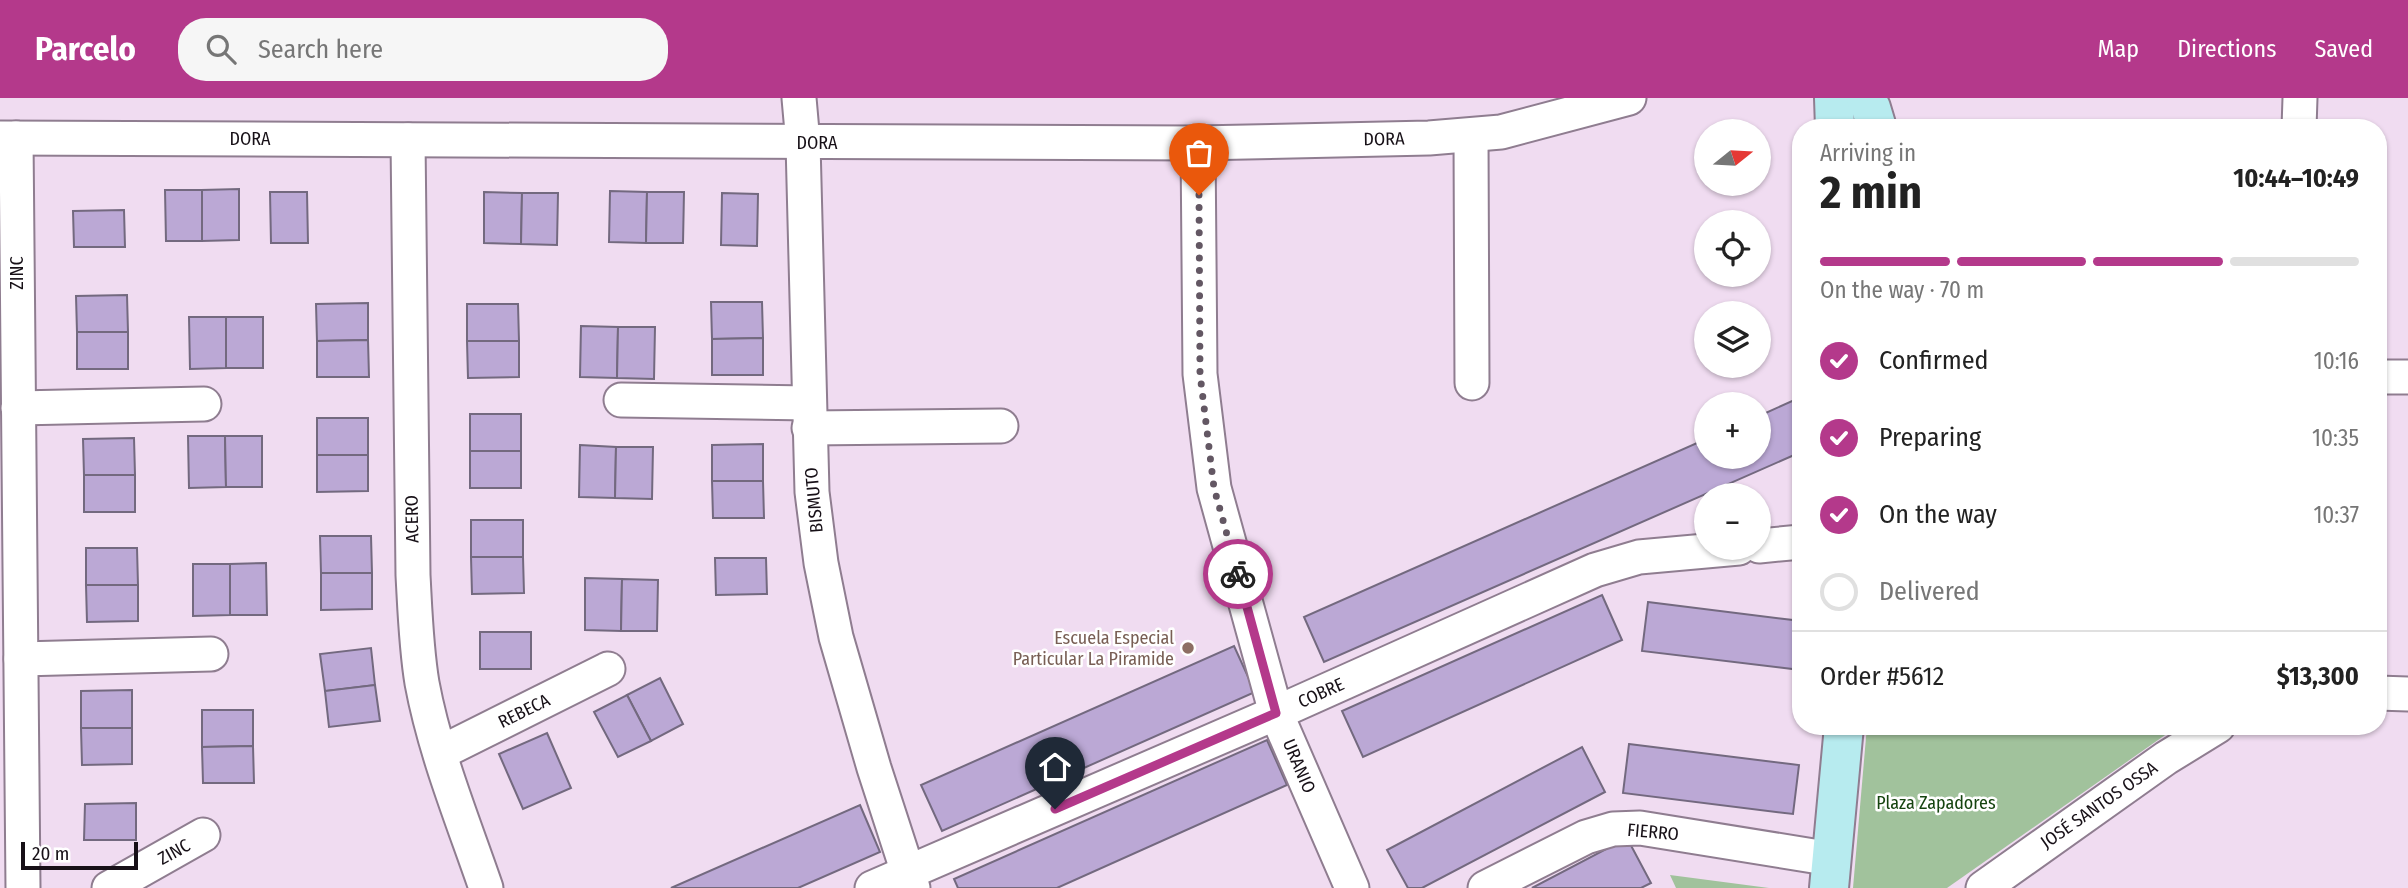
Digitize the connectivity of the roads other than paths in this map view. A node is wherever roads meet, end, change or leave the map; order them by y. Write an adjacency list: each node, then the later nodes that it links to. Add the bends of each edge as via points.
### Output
1 (799, 98): 12 (street, BISMUTO)
2 (1629, 98): 9 (street, DORA)
3 (1834, 98): 6 (main road)
4 (1866, 98): 7 (main road)
5 (2300, 98): 8 (street)
6 (1835, 119)
7 (1874, 119)
8 (2300, 119)
9 (1471, 136): 13 (street, DORA); 16 (street)
10 (8, 138): 11 (street, DORA); 19 (street, ZINC)
11 (408, 141): 12 (street, DORA); 33 (street, ACERO, via 415,630)
12 (803, 143): 13 (street, DORA); 20 (street, BISMUTO)
13 (1198, 143): 30 (street, URANIO, via 1200,374 1214,488)
14 (2387, 377): 15 (street)
15 (2408, 377)
16 (1472, 383)
17 (621, 400): 20 (street)
18 (204, 404): 19 (street)
19 (18, 408): 26 (street, ZINC)
20 (809, 416): 21 (street); 36 (street, BISMUTO, via 812,492 836,637)
21 (1001, 426)
22 (1792, 543): 23 (street)
23 (1771, 545)
24 (1694, 552): 30 (street, COBRE, via 1639,556 1595,570)
25 (211, 654): 26 (street)
26 (21, 659): 37 (street, ZINC)
27 (608, 669): 33 (street, REBECA)
28 (2387, 693): 29 (street)
29 (2408, 694)
30 (1276, 713): 36 (street, COBRE); 41 (street, URANIO)
31 (1843, 735): 35 (main road)
32 (2203, 735): 43 (street, JOSÉ SANTOS OSSA)
33 (440, 753): 39 (street, ACERO)
34 (203, 835): 38 (street, ZINC)
35 (1830, 873): 42 (street, FIERRO, via 1640,828 1613,829)
36 (910, 881): 40 (street, COBRE)
37 (23, 888)
38 (109, 888)
39 (486, 888)
40 (873, 888)
41 (1352, 888)
42 (1485, 888)
43 (1983, 888)

